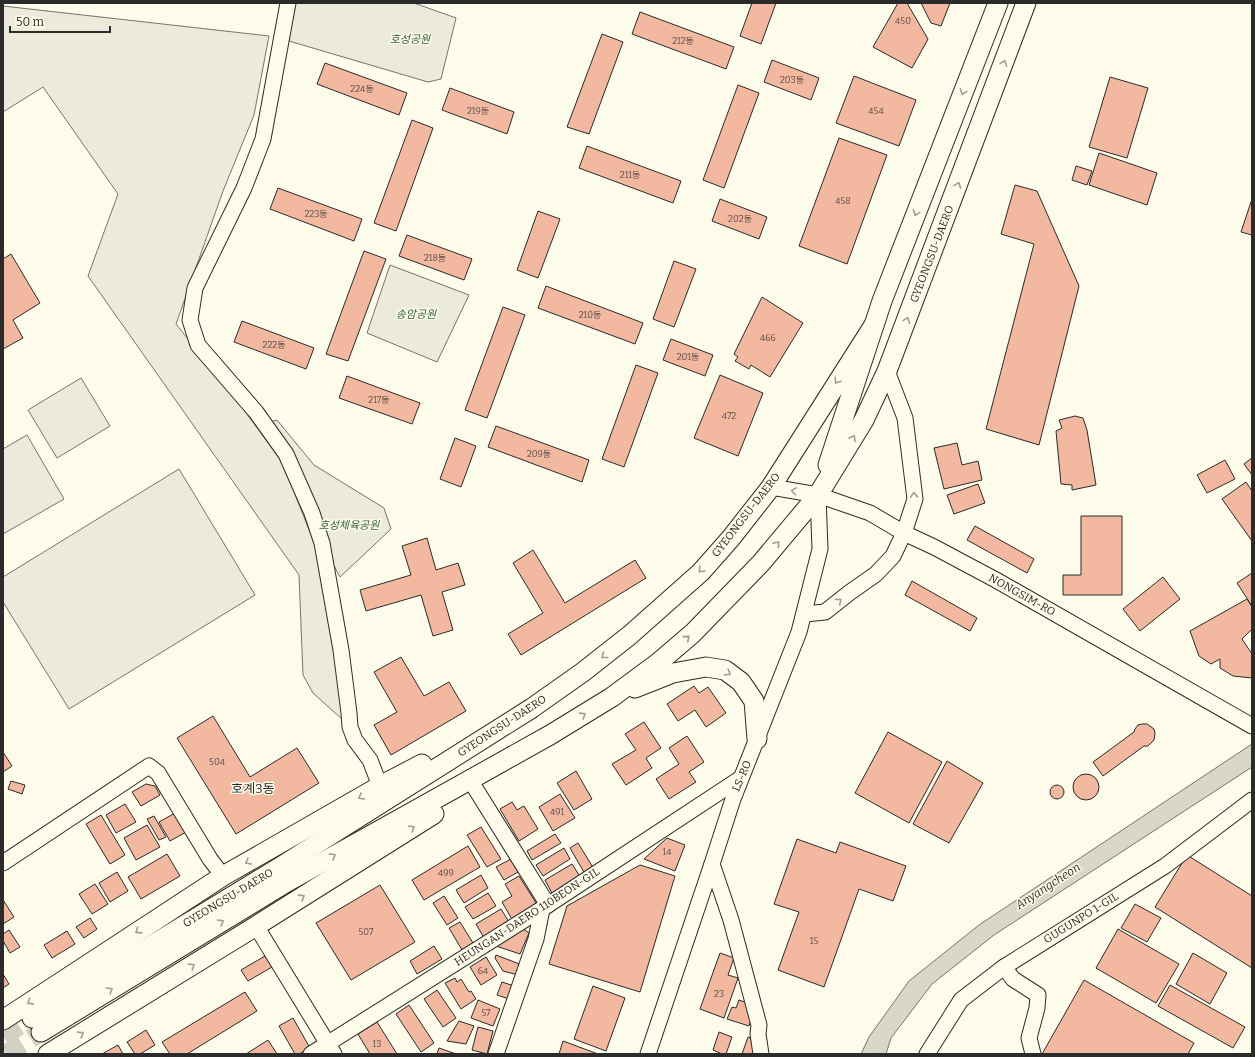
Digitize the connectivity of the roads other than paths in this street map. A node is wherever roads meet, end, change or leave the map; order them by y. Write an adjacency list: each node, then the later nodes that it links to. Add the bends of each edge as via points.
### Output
1 (288, 3): 16 (street, via 263,139 244,188 195,288 190,320 198,345 256,412 286,454 312,513 322,543 341,650 350,727 355,740 370,760)
2 (998, 3): 4 (main road, GYEONGSU-DAERO, one-way to 4)
3 (1026, 3): 5 (main road, GYEONGSU-DAERO, one-way to 3)
4 (874, 325): 6 (main road, GYEONGSU-DAERO, one-way to 6); 7 (main road, GYEONGSU-DAERO)
5 (887, 371): 7 (main road, GYEONGSU-DAERO, one-way to 5, via 864,420); 8 (street, one-way to 5, via 915,499 905,418)
6 (771, 487): 7 (street, NONGSIM-RO, one-way to 6); 11 (main road, GYEONGSU-DAERO, one-way to 11, via 731,538 696,576 630,636)
7 (818, 495): 8 (street, NONGSIM-RO, via 870,513); 9 (street, LS-RO, via 820,549); 10 (main road, GYEONGSU-DAERO, one-way to 7, via 658,663 693,633 761,563)
8 (904, 533): 9 (street, one-way to 8, via 825,612 876,574 893,556); 12 (street, NONGSIM-RO, via 989,576)
9 (804, 614): 14 (street, LS-RO)
10 (612, 696): 13 (main road, GYEONGSU-DAERO, one-way to 10); 14 (main road, one-way to 14, via 673,674 706,667 726,670 741,682 754,701)
11 (532, 708): 13 (main road, GYEONGSU-DAERO, one-way to 13, via 280,866 36,1025); 16 (main road)
12 (1252, 726)
13 (550, 736): 17 (main road)
14 (757, 739): 15 (street, LS-RO)
15 (742, 778): 20 (street, LS-RO); 22 (street, HEUNGAN-DAERO 110BEON-GIL)
16 (380, 786): 21 (main road, one-way to 21)
17 (475, 788): 22 (street); 23 (main road, one-way to 17)
18 (1252, 800): 24 (street, GUGUNPO 1-GIL, via 1165,866)
19 (3, 863): 21 (street, via 149,766 158,773)
20 (712, 864): 31 (street, LS-RO); 32 (street, via 731,920 759,1025)
21 (223, 876): 25 (main road, one-way to 25)
22 (545, 907): 26 (street, HEUNGAN-DAERO 110BEON-GIL); 30 (street)
23 (256, 926): 26 (street); 28 (main road, one-way to 23)
24 (1004, 967): 27 (street, GUGUNPO 1-GIL, via 961,1000); 33 (street, via 1013,979 1038,995 1029,1038)
25 (3, 1020)
26 (331, 1049): 29 (street, HEUNGAN-DAERO 110BEON-GIL)
27 (930, 1052)
28 (48, 1054)
29 (311, 1054)
30 (496, 1054)
31 (648, 1054)
32 (761, 1054)
33 (1033, 1054)

